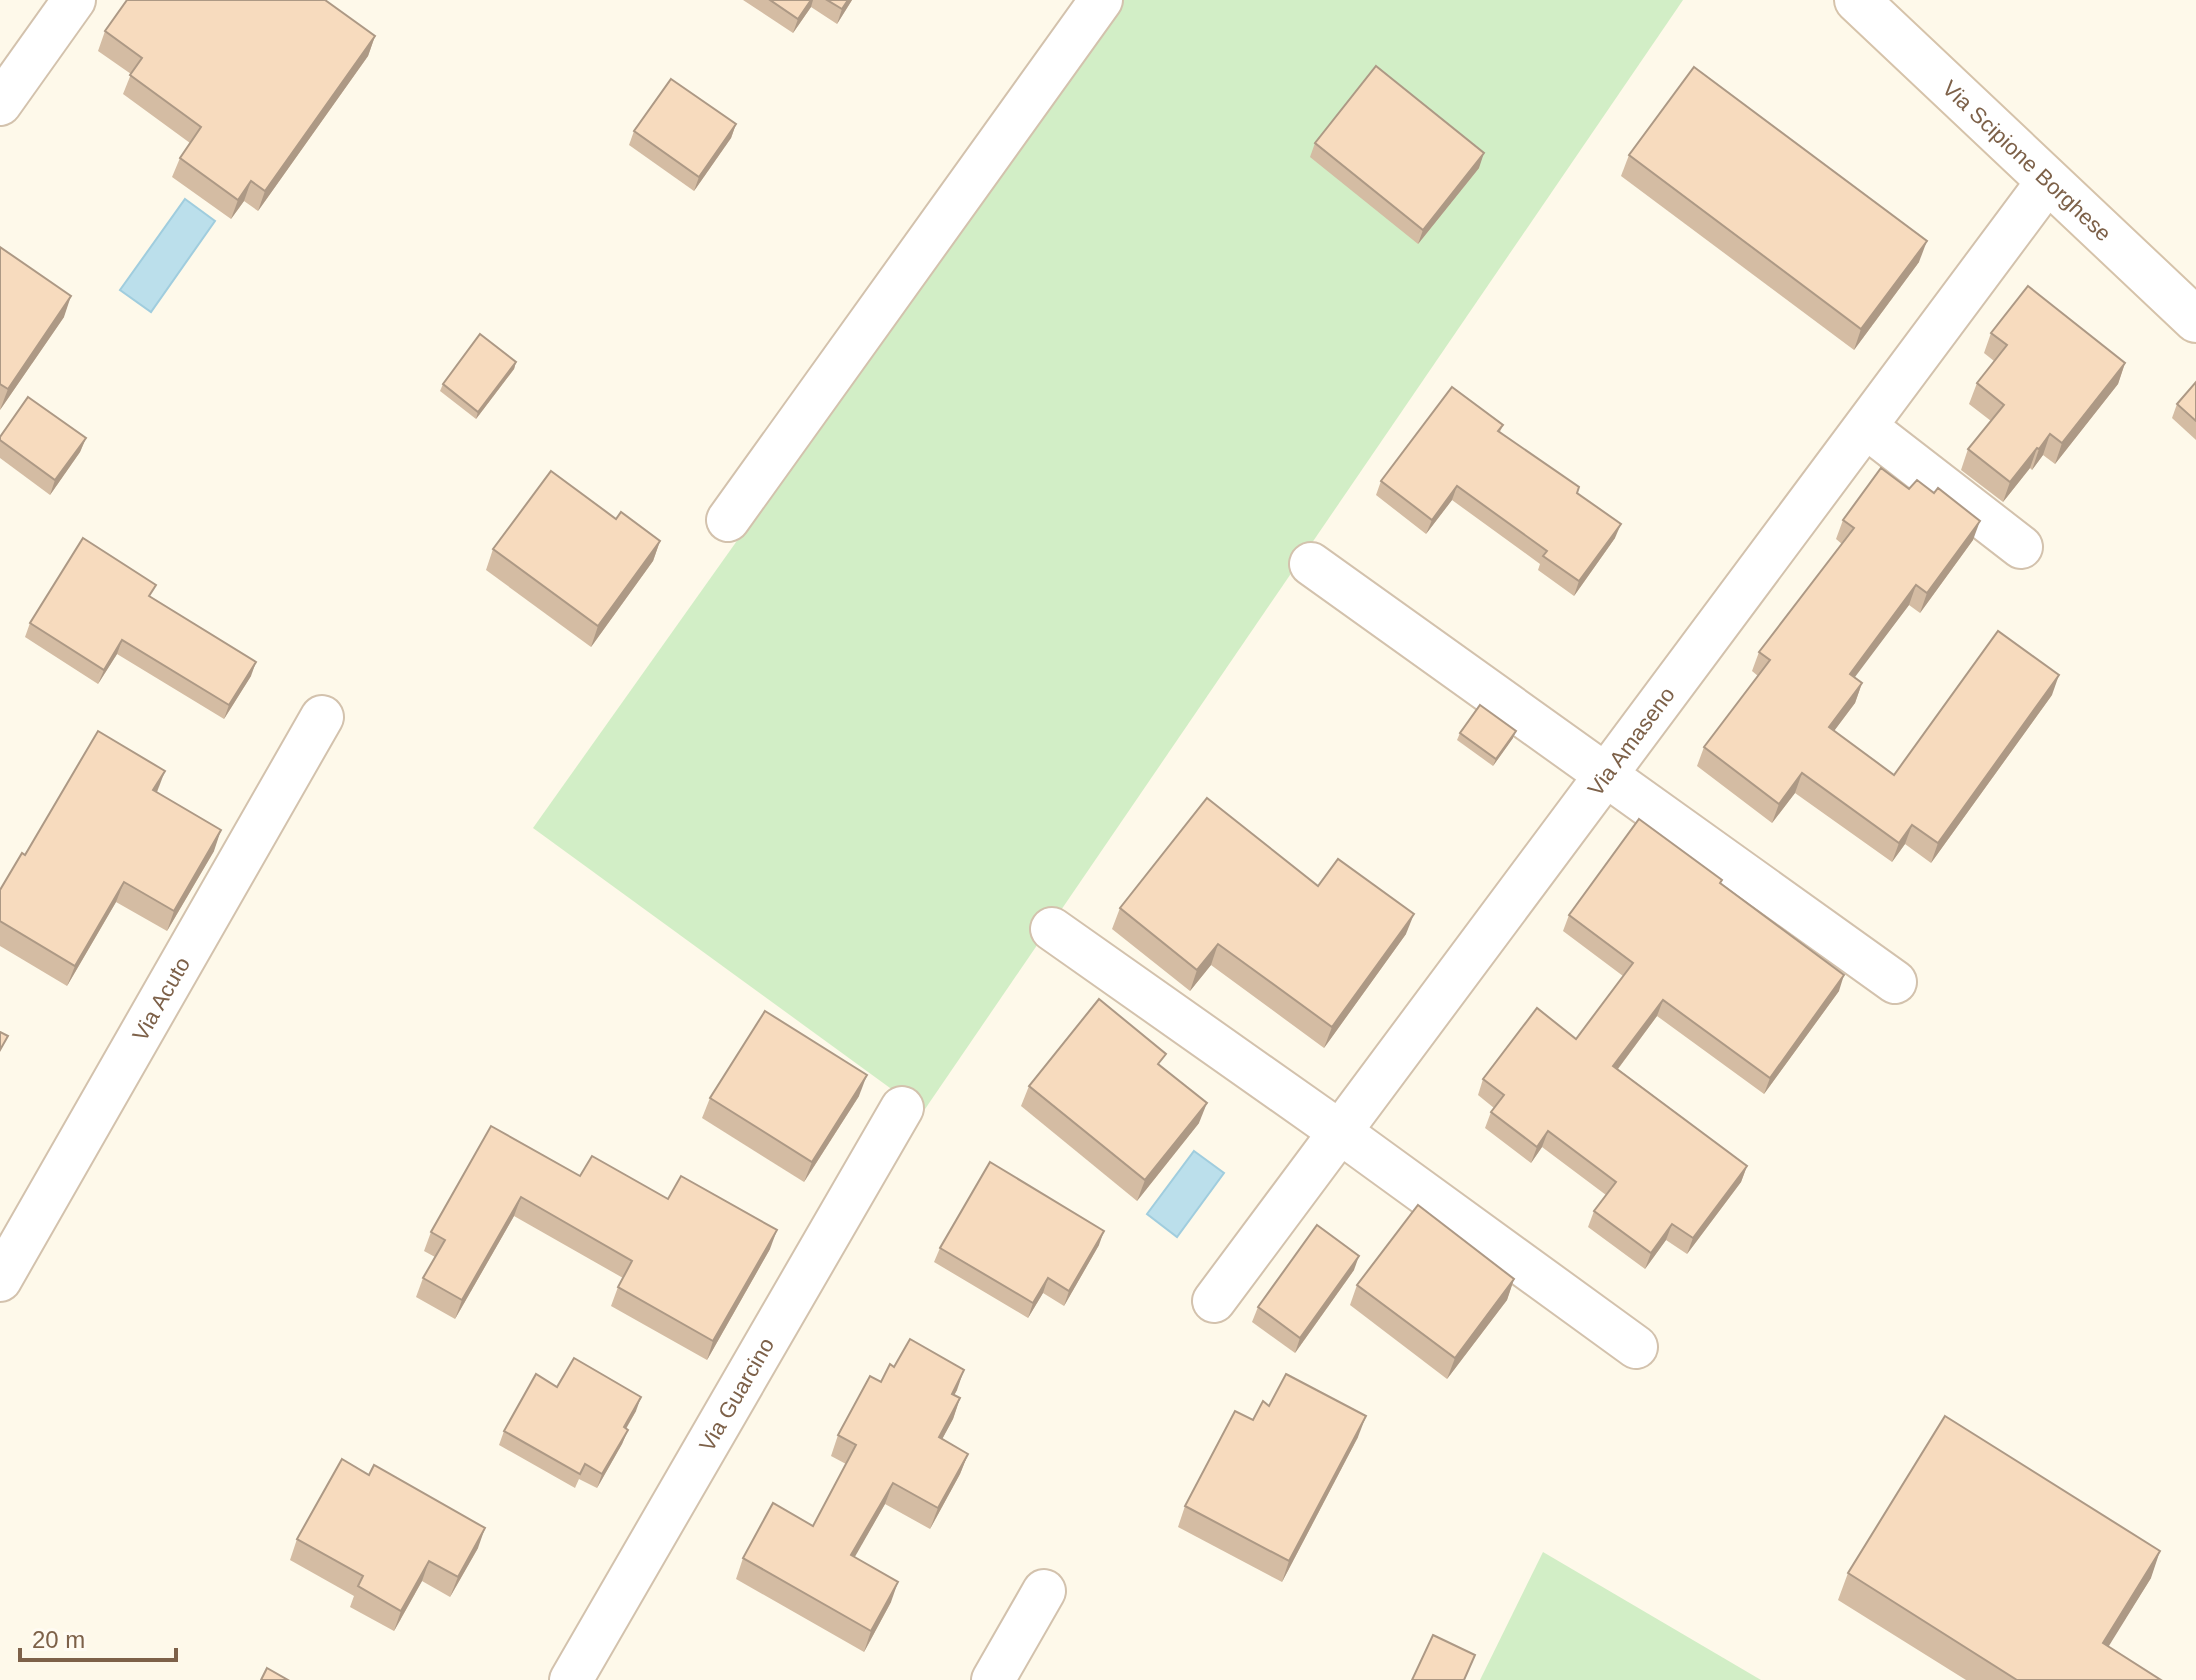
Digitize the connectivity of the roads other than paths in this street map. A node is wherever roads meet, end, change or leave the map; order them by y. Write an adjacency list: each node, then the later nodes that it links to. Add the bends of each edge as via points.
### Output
1 (74, 0): 4 (street)
2 (1101, 0): 8 (street)
3 (1857, 0): 5 (main road, Via Scipione Borghese)
4 (0, 104)
5 (2048, 181): 6 (main road, Via Scipione Borghese); 7 (street, Via Amaseno)
6 (2196, 320)
7 (1866, 427): 9 (street); 12 (street, Via Amaseno)
8 (728, 520)
9 (2021, 547)
10 (1311, 564): 12 (street)
11 (322, 717): 17 (street, Via Acuto)
12 (1606, 775): 14 (street); 16 (street, Via Amaseno)
13 (1052, 929): 16 (street)
14 (1895, 982)
15 (902, 1108): 21 (street, Via Guarcino)
16 (1340, 1132): 18 (street, Via Amaseno); 19 (street)
17 (0, 1280)
18 (1214, 1301)
19 (1636, 1347)
20 (1044, 1591): 22 (street)
21 (571, 1680)
22 (993, 1680)

